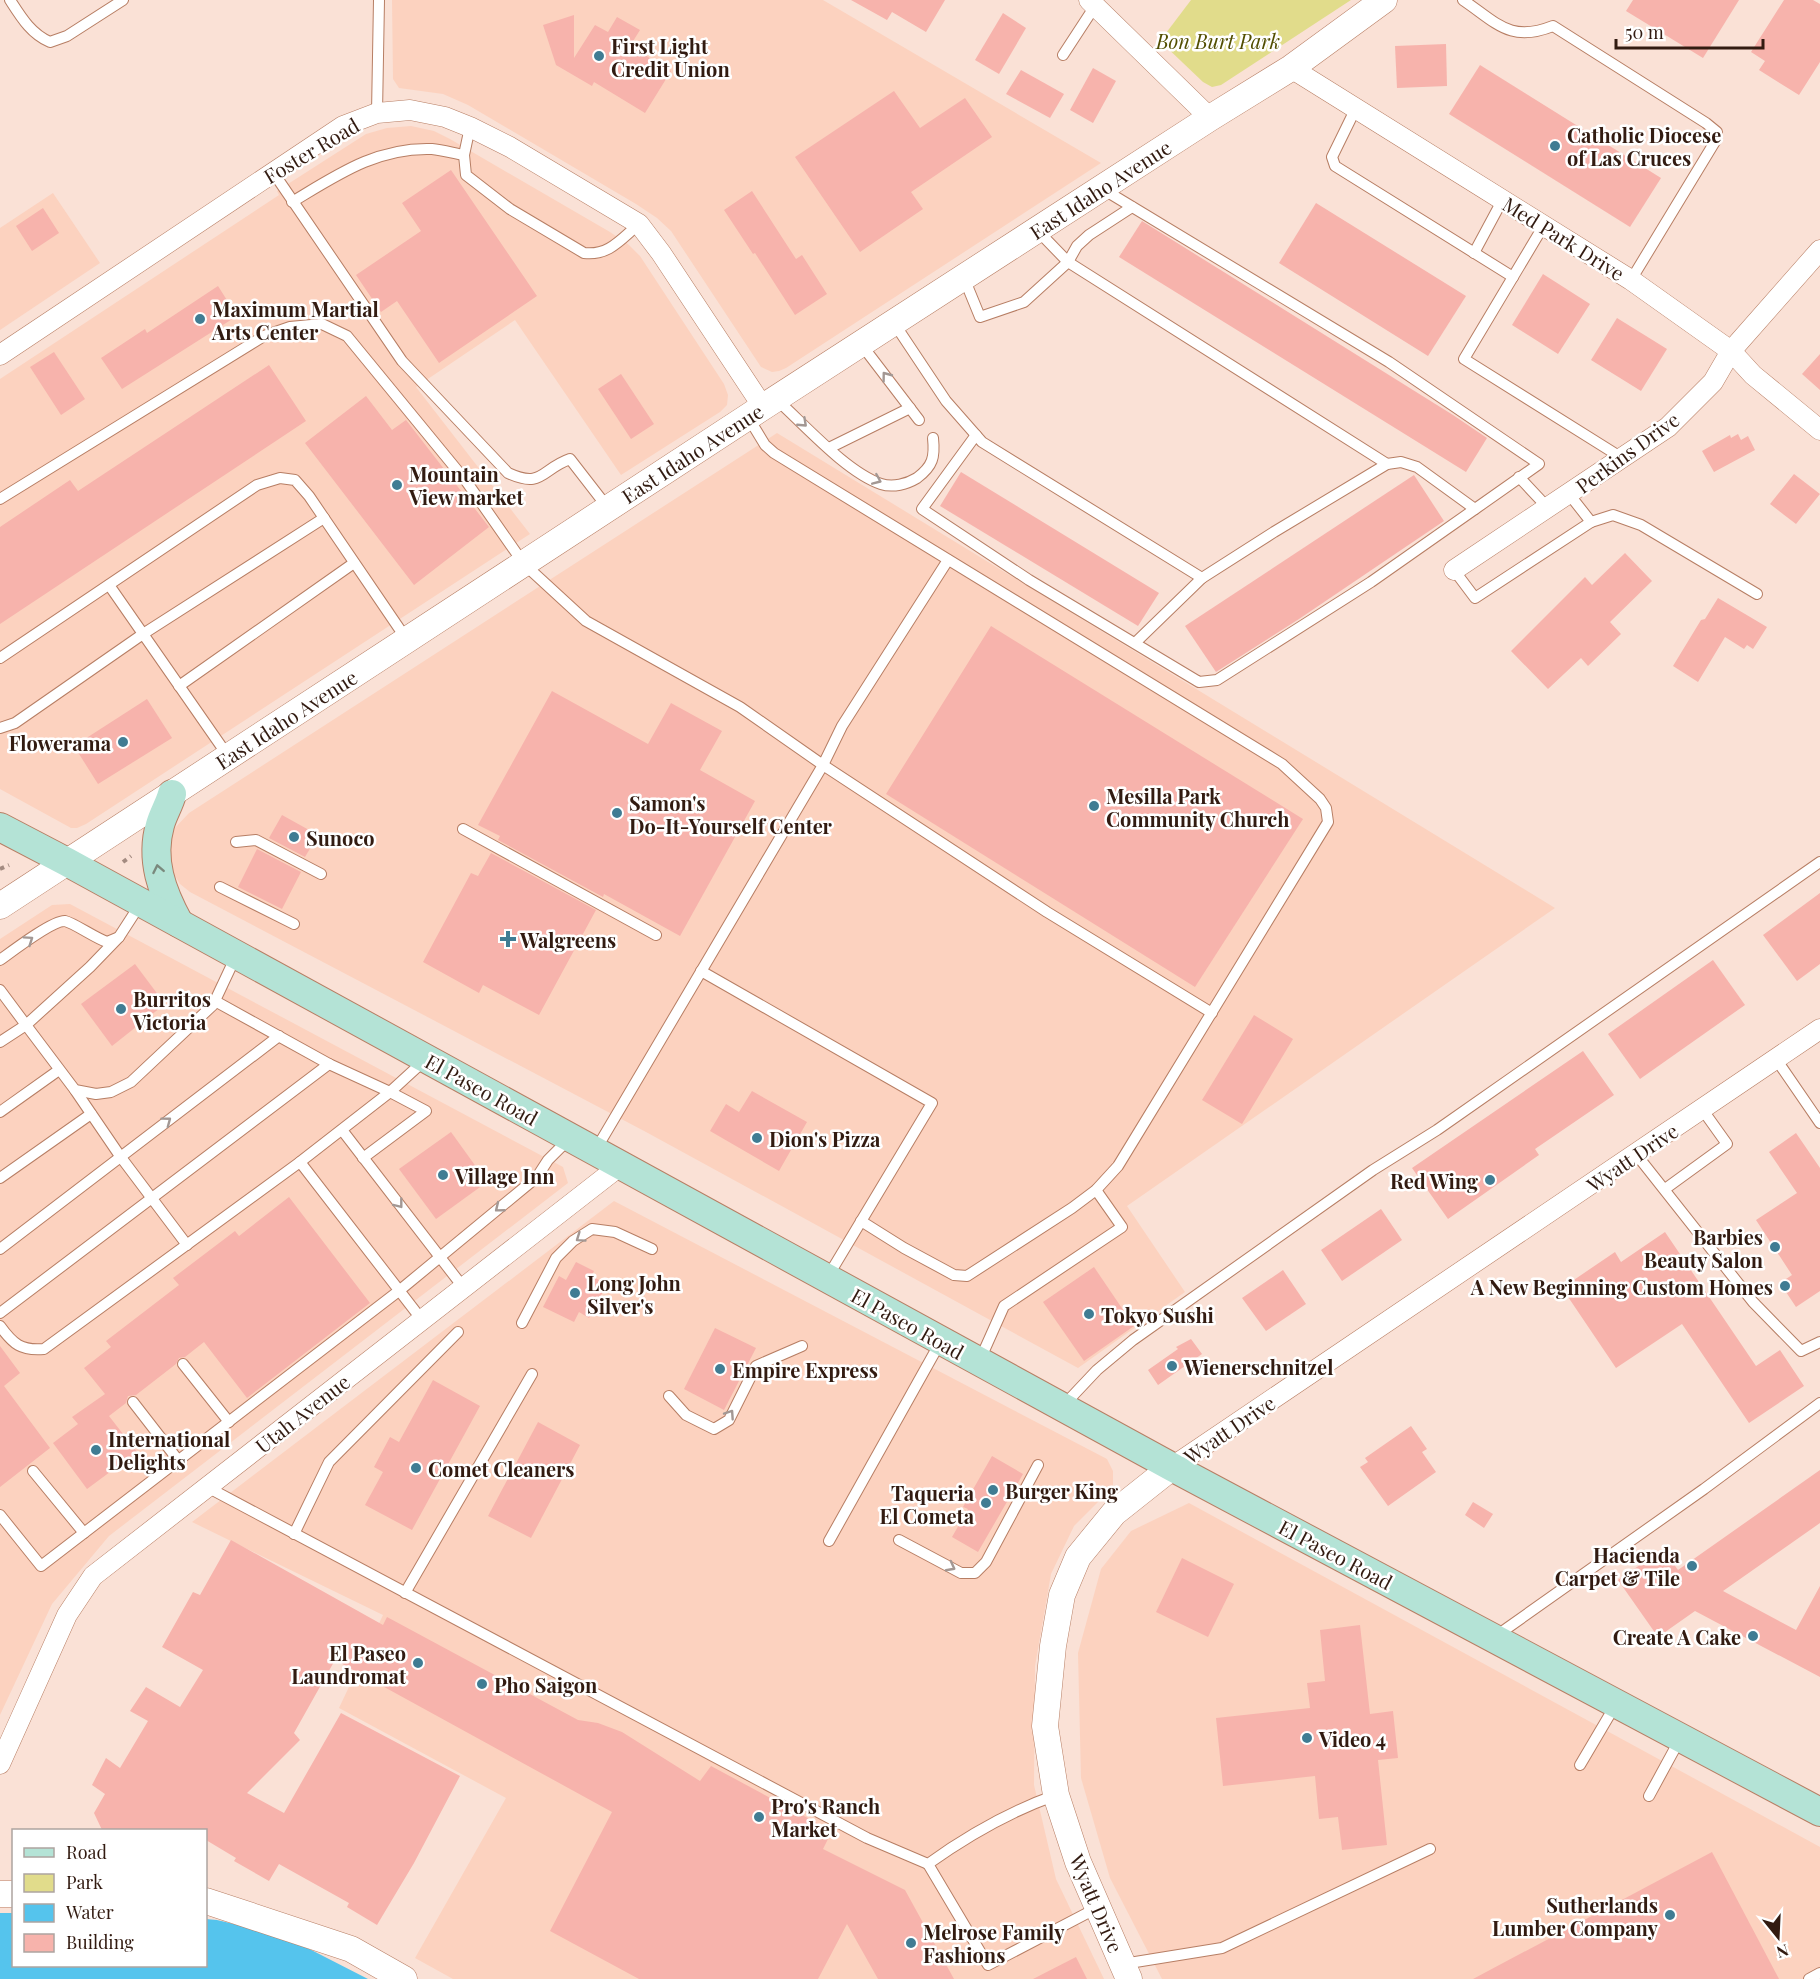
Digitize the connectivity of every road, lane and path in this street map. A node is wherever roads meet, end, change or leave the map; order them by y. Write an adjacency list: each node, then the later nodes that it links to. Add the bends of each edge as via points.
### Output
1 (10, 0): 2 (lane, via 40,38 50,42 67,36)
2 (123, 0)
3 (379, 0): 10 (lane)
4 (1384, 0): 8 (street, East Idaho Avenue)
5 (1463, 0): 27 (lane, via 1507,30 1524,34 1553,26 1716,132 1716,140)
6 (1092, 3): 7 (lane); 11 (street)
7 (1063, 55)
8 (1291, 68): 9 (street, Med Park Drive); 11 (street, East Idaho Avenue)
9 (1356, 108): 16 (street, Med Park Drive); 23 (lane, via 1332,157 1335,166)
10 (377, 113): 12 (street, Foster Road, via 410,110); 14 (street, Foster Road, via 344,126)
11 (1210, 118): 15 (street, East Idaho Avenue)
12 (470, 127): 13 (lane); 19 (street, Foster Road)
13 (464, 155): 17 (lane, via 432,150 390,152 352,166); 19 (lane, via 466,176 510,209 584,253 605,252)
14 (273, 172): 17 (lane); 31 (street, Foster Road)
15 (1101, 188): 18 (lane); 21 (street, East Idaho Avenue)
16 (1503, 199): 20 (street, Med Park Drive); 23 (lane)
17 (292, 202): 44 (lane, via 402,361 508,473 524,480 540,477 570,459)
18 (1132, 207): 24 (lane, via 1089,235); 41 (lane, via 1389,362 1539,464)
19 (639, 224): 32 (street, Foster Road)
20 (1544, 225): 25 (lane); 27 (street, Med Park Drive)
21 (1037, 230): 24 (lane); 26 (street, East Idaho Avenue)
22 (1820, 250): 30 (street, Perkins Drive)
23 (1474, 253): 25 (lane)
24 (1068, 262): 26 (lane, via 1024,302 980,317); 40 (lane)
25 (1513, 277): 39 (lane, via 1464,359)
26 (963, 278): 28 (street, East Idaho Avenue)
27 (1631, 280): 30 (street, Med Park Drive)
28 (894, 323): 29 (street, East Idaho Avenue); 36 (lane, via 946,401)
29 (861, 344): 32 (street, East Idaho Avenue); 33 (lane, one-way to 29)
30 (1731, 351): 35 (street, Med Park Drive, via 1753,375); 39 (street, Perkins Drive, via 1713,382 1668,426)
31 (0, 355)
32 (762, 408): 38 (lane, one-way to 38); 44 (street, East Idaho Avenue); 49 (lane, via 765,445 774,453)
33 (910, 408): 34 (lane); 38 (lane)
34 (919, 420)
35 (1820, 430)
36 (976, 435): 53 (lane); 58 (lane, via 922,509 1029,580)
37 (933, 438): 38 (lane, one-way to 37, via 852,469 883,484 908,484 926,471 935,455)
38 (829, 448)
39 (1622, 458): 42 (street, Perkins Drive)
40 (1387, 464): 46 (lane, via 1401,462 1417,467); 53 (lane)
41 (1519, 477): 45 (lane); 46 (lane)
42 (1569, 494): 45 (street, Perkins Drive); 48 (lane)
43 (0, 500): 51 (lane, via 264,336 290,327 322,324 347,336 393,389 466,481)
44 (608, 508): 51 (street, East Idaho Avenue)
45 (1548, 508): 52 (street, Perkins Drive)
46 (1476, 509): 58 (lane, via 1371,582 1217,680 1199,682)
47 (324, 518): 50 (lane); 54 (lane, via 295,480 280,478 257,485); 56 (lane)
48 (1591, 522): 52 (lane, via 1475,598); 55 (lane, via 1613,515 1641,525)
49 (948, 560): 63 (lane, via 842,726); 87 (lane, via 1282,764 1326,808 1328,822)
50 (354, 563): 57 (lane); 60 (lane)
51 (524, 564): 57 (street, East Idaho Avenue); 63 (lane, via 586,621 740,707)
52 (1454, 570)
53 (1202, 578): 58 (lane)
54 (109, 585): 56 (lane); 59 (lane)
55 (1756, 594)
56 (143, 634): 60 (lane); 61 (lane, via 15,723)
57 (407, 640): 62 (street, East Idaho Avenue)
58 (1135, 643)
59 (0, 658)
60 (179, 686): 62 (lane)
61 (0, 728)
62 (228, 757): 64 (street, East Idaho Avenue)
63 (823, 765): 84 (lane); 87 (lane, via 1047,912)
64 (172, 794): 69 (street, East Idaho Avenue); 78 (main road, one-way to 64, via 160,880 156,854 161,821)
65 (0, 827): 69 (main road, El Paseo Road)
66 (463, 830): 80 (lane)
67 (236, 842): 74 (lane, via 256,840)
68 (131, 856): 70 (path)
69 (67, 862): 76 (main road, El Paseo Road); 77 (street, East Idaho Avenue)
70 (123, 862)
71 (1820, 862): 136 (lane, via 1133,1340)
72 (9, 865): 73 (path)
73 (0, 872)
74 (321, 874)
75 (220, 887): 79 (lane)
76 (141, 903): 78 (main road, El Paseo Road); 81 (lane)
77 (0, 906)
78 (179, 923): 82 (main road, El Paseo Road)
79 (294, 924)
80 (656, 935)
81 (119, 937): 83 (lane, one-way to 81, via 59,922 107,942); 88 (lane)
82 (236, 955): 86 (lane); 92 (main road, El Paseo Road)
83 (0, 960)
84 (701, 971): 104 (lane); 114 (lane, via 932,1103)
85 (0, 990): 88 (lane)
86 (214, 1001): 90 (lane); 96 (lane, via 131,1082 111,1092)
87 (1212, 1013): 111 (lane, via 1118,1166)
88 (26, 1024): 91 (lane); 95 (lane)
89 (1820, 1029): 93 (street, Wyatt Drive)
90 (279, 1036): 94 (lane); 106 (lane, one-way to 90)
91 (0, 1042)
92 (426, 1059): 97 (lane); 103 (main road, El Paseo Road)
93 (1776, 1059): 98 (street, Wyatt Drive); 101 (lane)
94 (329, 1064): 97 (lane); 113 (lane)
95 (59, 1070): 96 (lane); 99 (lane)
96 (75, 1090): 100 (lane)
97 (390, 1092): 102 (lane); 107 (lane, via 426,1111)
98 (1702, 1109): 105 (street, Wyatt Drive); 112 (lane, via 1727,1144)
99 (0, 1112)
100 (91, 1114): 106 (lane); 110 (lane)
101 (1820, 1123)
102 (342, 1130): 107 (lane); 108 (lane)
103 (570, 1138): 104 (main road, El Paseo Road); 118 (lane, one-way to 118, via 537,1177)
104 (595, 1151): 109 (main road, El Paseo Road)
105 (1636, 1154): 112 (lane); 140 (street, Wyatt Drive)
106 (120, 1156): 113 (lane); 116 (lane)
107 (363, 1158): 118 (lane, one-way to 118)
108 (300, 1162): 115 (lane); 121 (lane)
109 (621, 1165): 119 (main road, El Paseo Road); 120 (street, Utah Avenue)
110 (0, 1178)
111 (1096, 1190): 114 (lane, via 967,1276 954,1275); 130 (lane, via 1122,1227 1004,1306)
112 (1665, 1190): 128 (lane, via 1753,1302 1801,1351)
113 (153, 1198): 115 (lane); 122 (lane)
114 (861, 1221): 119 (lane)
115 (187, 1245): 125 (lane, via 44,1350 19,1347)
116 (0, 1249)
117 (652, 1249): 124 (lane, one-way to 124, via 615,1232 592,1229 556,1258)
118 (440, 1257): 120 (lane); 121 (lane)
119 (827, 1278): 127 (main road, El Paseo Road)
120 (463, 1287): 123 (street, Utah Avenue)
121 (400, 1290): 123 (lane); 137 (lane)
122 (0, 1313)
123 (422, 1320): 142 (street, Utah Avenue)
124 (522, 1323)
125 (0, 1326)
126 (458, 1332): 145 (lane, via 328,1462)
127 (942, 1341): 130 (main road, El Paseo Road); 147 (lane)
128 (1820, 1342)
129 (802, 1346): 133 (lane, one-way to 129, via 686,1415 714,1429 729,1420 756,1366)
130 (979, 1362): 136 (main road, El Paseo Road)
131 (183, 1364): 137 (lane)
132 (532, 1374): 148 (lane)
133 (669, 1396)
134 (133, 1402): 138 (lane)
135 (1820, 1403): 149 (lane)
136 (1062, 1407): 140 (main road, El Paseo Road)
137 (229, 1422): 138 (lane)
138 (178, 1460): 144 (lane)
139 (1038, 1465): 146 (lane, one-way to 139, via 961,1573 975,1573 986,1562)
140 (1172, 1467): 149 (main road, El Paseo Road); 154 (street, Wyatt Drive, via 1114,1513 1078,1557 1062,1595 1045,1726)
141 (33, 1471): 144 (lane)
142 (207, 1487): 145 (lane); 152 (street, Utah Avenue, via 93,1576 67,1616)
143 (0, 1515): 144 (lane, via 40,1566)
144 (84, 1533)
145 (294, 1534): 148 (lane)
146 (899, 1540)
147 (829, 1541)
148 (405, 1593): 158 (lane, via 867,1838)
149 (1493, 1638): 150 (main road, El Paseo Road)
150 (1617, 1704): 151 (main road, El Paseo Road); 153 (lane)
151 (1681, 1738): 155 (lane); 156 (main road, El Paseo Road)
152 (0, 1764)
153 (1580, 1765)
154 (1056, 1795): 158 (lane, via 1023,1807); 160 (street, Wyatt Drive)
155 (1649, 1796)
156 (1820, 1812)
157 (1430, 1849): 161 (lane, via 1222,1948)
158 (928, 1864): 160 (lane, via 988,1965)
159 (207, 1901): 163 (street, via 351,1949)
160 (1097, 1908): 161 (street, Wyatt Drive)
161 (1126, 1972)
162 (1820, 1973): 164 (lane)
163 (404, 1979)
164 (1809, 1979)

